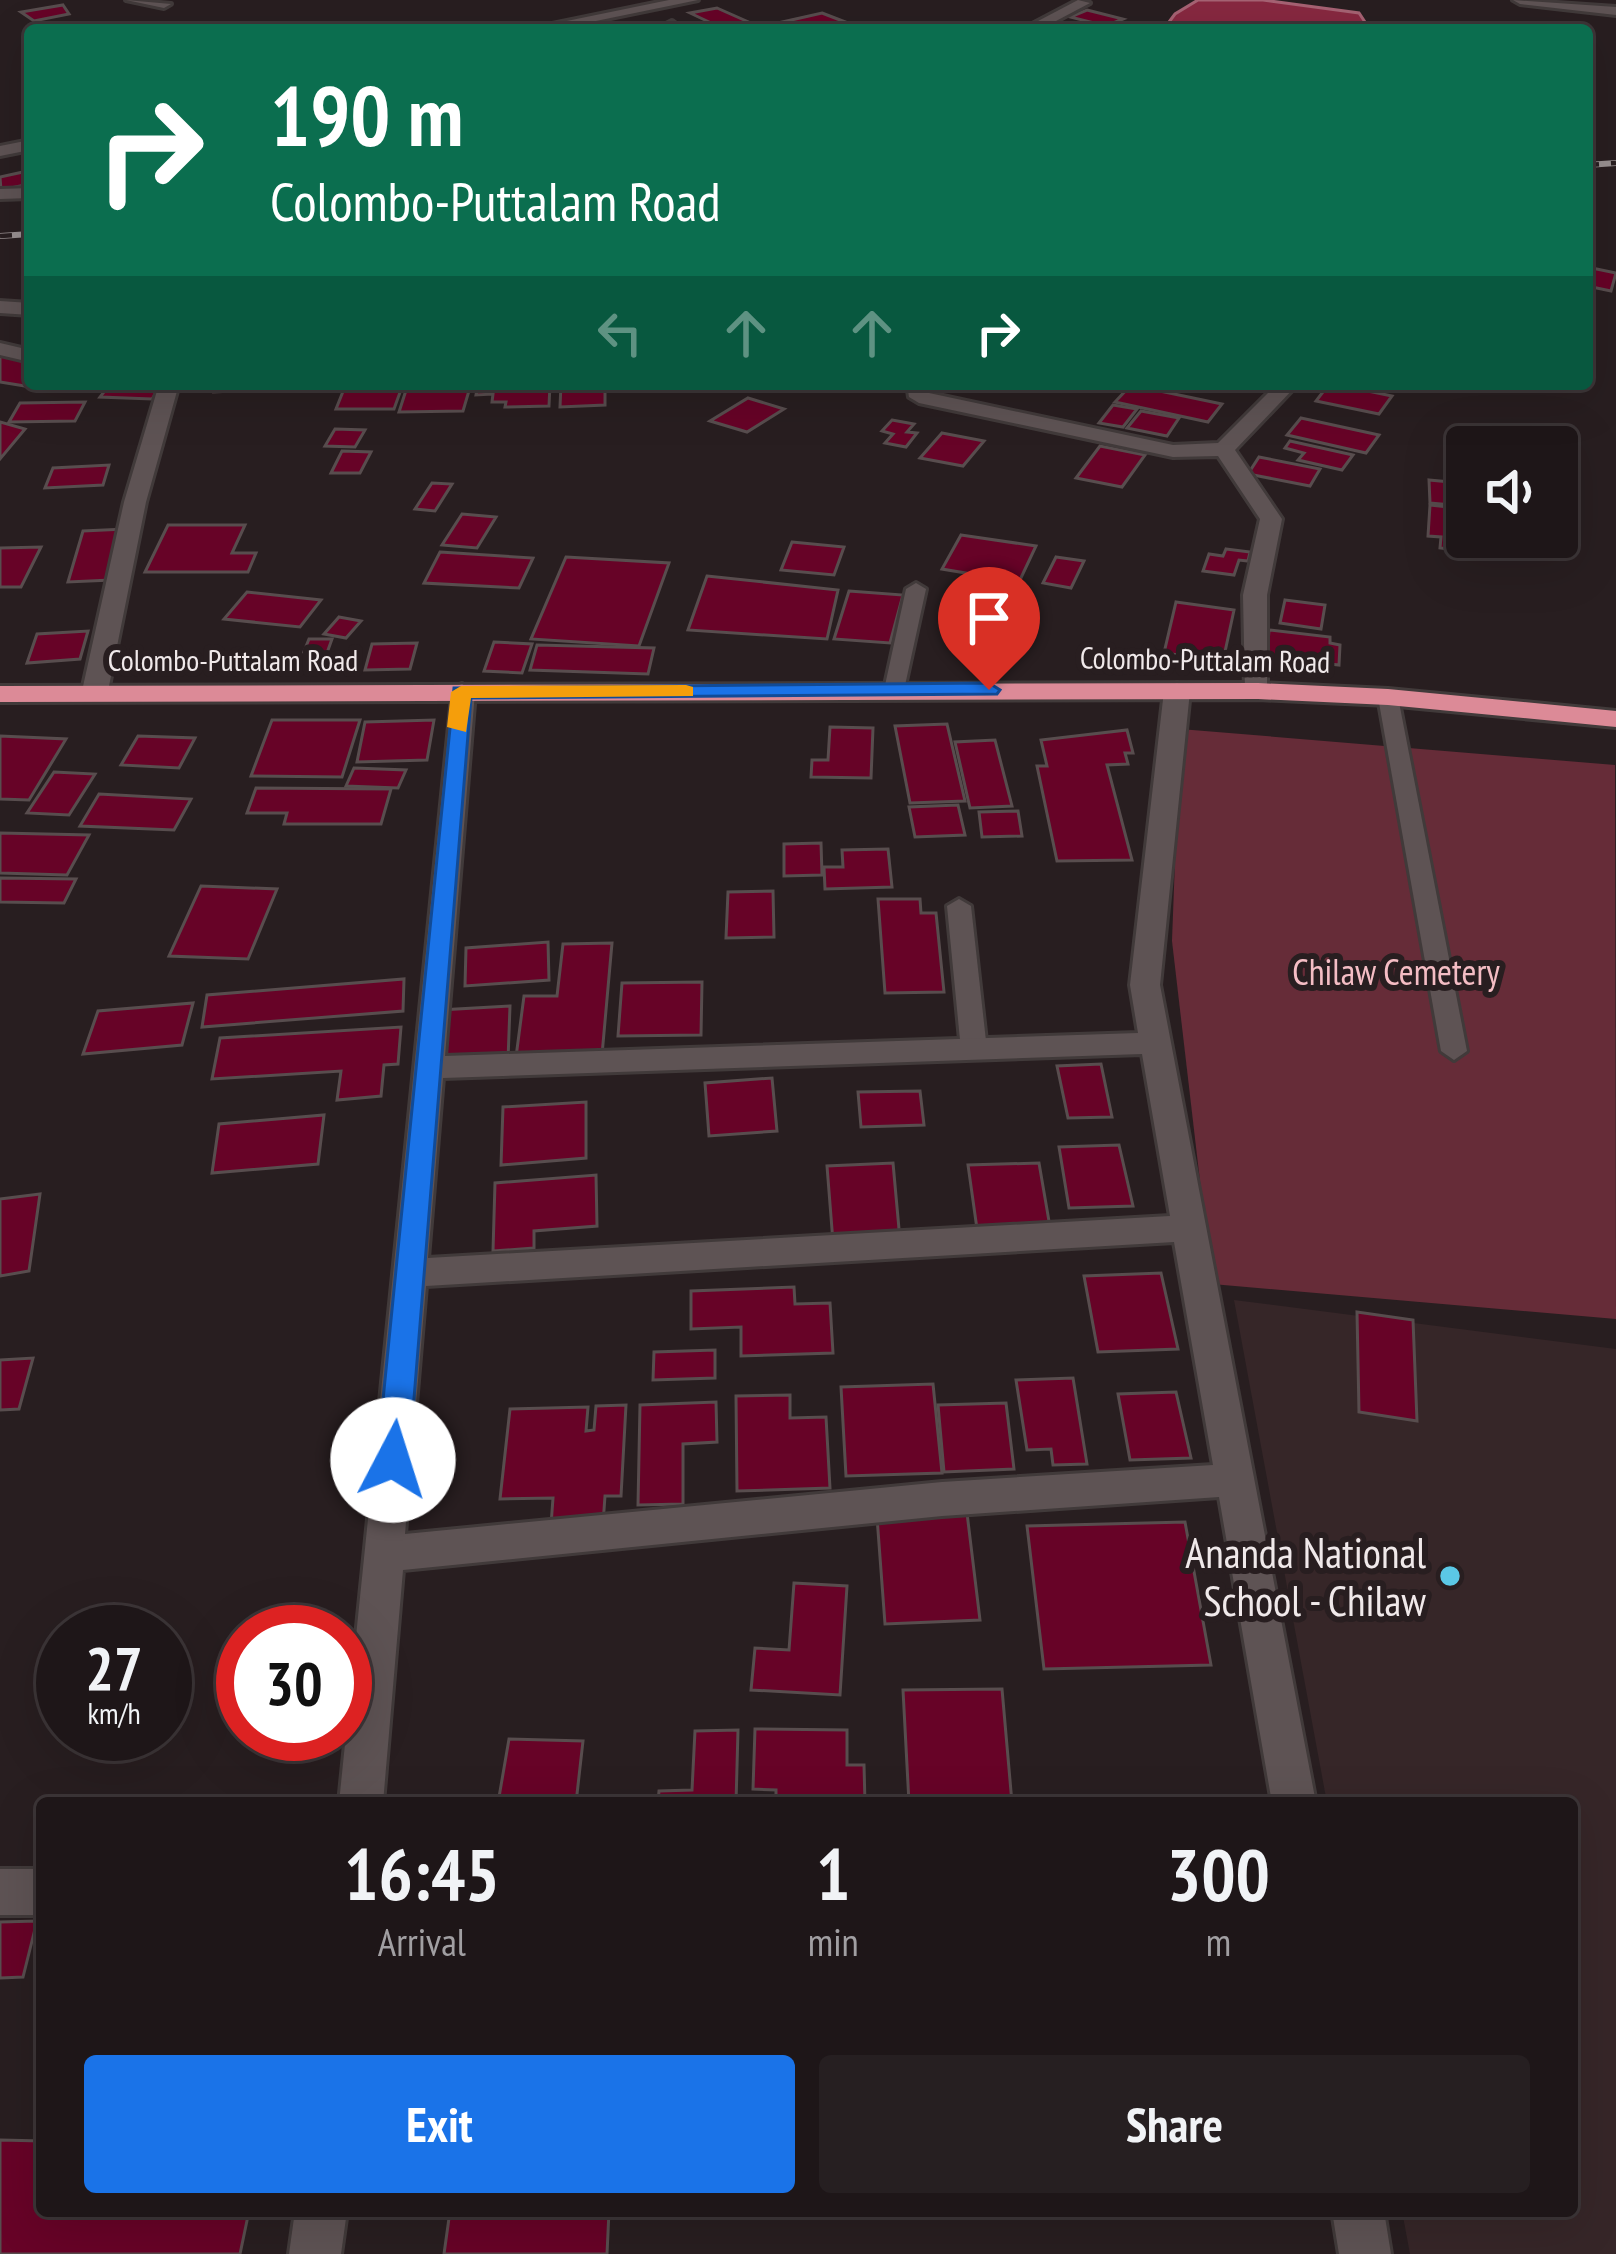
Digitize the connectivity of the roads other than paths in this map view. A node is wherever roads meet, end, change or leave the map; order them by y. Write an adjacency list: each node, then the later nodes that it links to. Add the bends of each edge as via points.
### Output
1 (133, 0): 4 (street)
2 (691, 0): 7 (street)
3 (1520, 0): 6 (street)
4 (164, 4)
5 (1082, 4): 8 (street)
6 (1616, 11)
7 (562, 24)
8 (1040, 24)
9 (167, 390): 17 (street)
10 (917, 390): 12 (street, via 919,397 1172,452)
11 (1282, 390): 12 (street)
12 (1224, 449): 16 (street, via 1271,519 1255,595)
13 (916, 589): 14 (lane)
14 (894, 690): 15 (highway, Colombo-Puttalam Road); 18 (highway, Colombo-Puttalam Road)
15 (1177, 691): 16 (highway, Colombo-Puttalam Road); 23 (street, via 1145,985)
16 (1258, 691): 20 (highway, Colombo-Puttalam Road)
17 (95, 692): 18 (highway, Colombo-Puttalam Road); 19 (highway, Colombo-Puttalam Road)
18 (461, 692): 26 (street)
19 (0, 694)
20 (1388, 697): 21 (highway, Colombo-Puttalam Road); 25 (lane)
21 (1616, 719)
22 (958, 906): 24 (lane)
23 (1154, 1043): 24 (street); 27 (street)
24 (974, 1050): 26 (street)
25 (1454, 1051)
26 (428, 1068): 28 (street)
27 (1187, 1228): 28 (street); 29 (street)
28 (410, 1273): 30 (street)
29 (1234, 1480): 30 (street, via 942,1499); 32 (street)
30 (384, 1554): 31 (street)
31 (362, 1797)
32 (1293, 1797)
33 (0, 1892): 34 (street)
34 (36, 1892)
35 (320, 2217): 37 (street)
36 (1359, 2217): 38 (street)
37 (315, 2254)
38 (1364, 2254)

